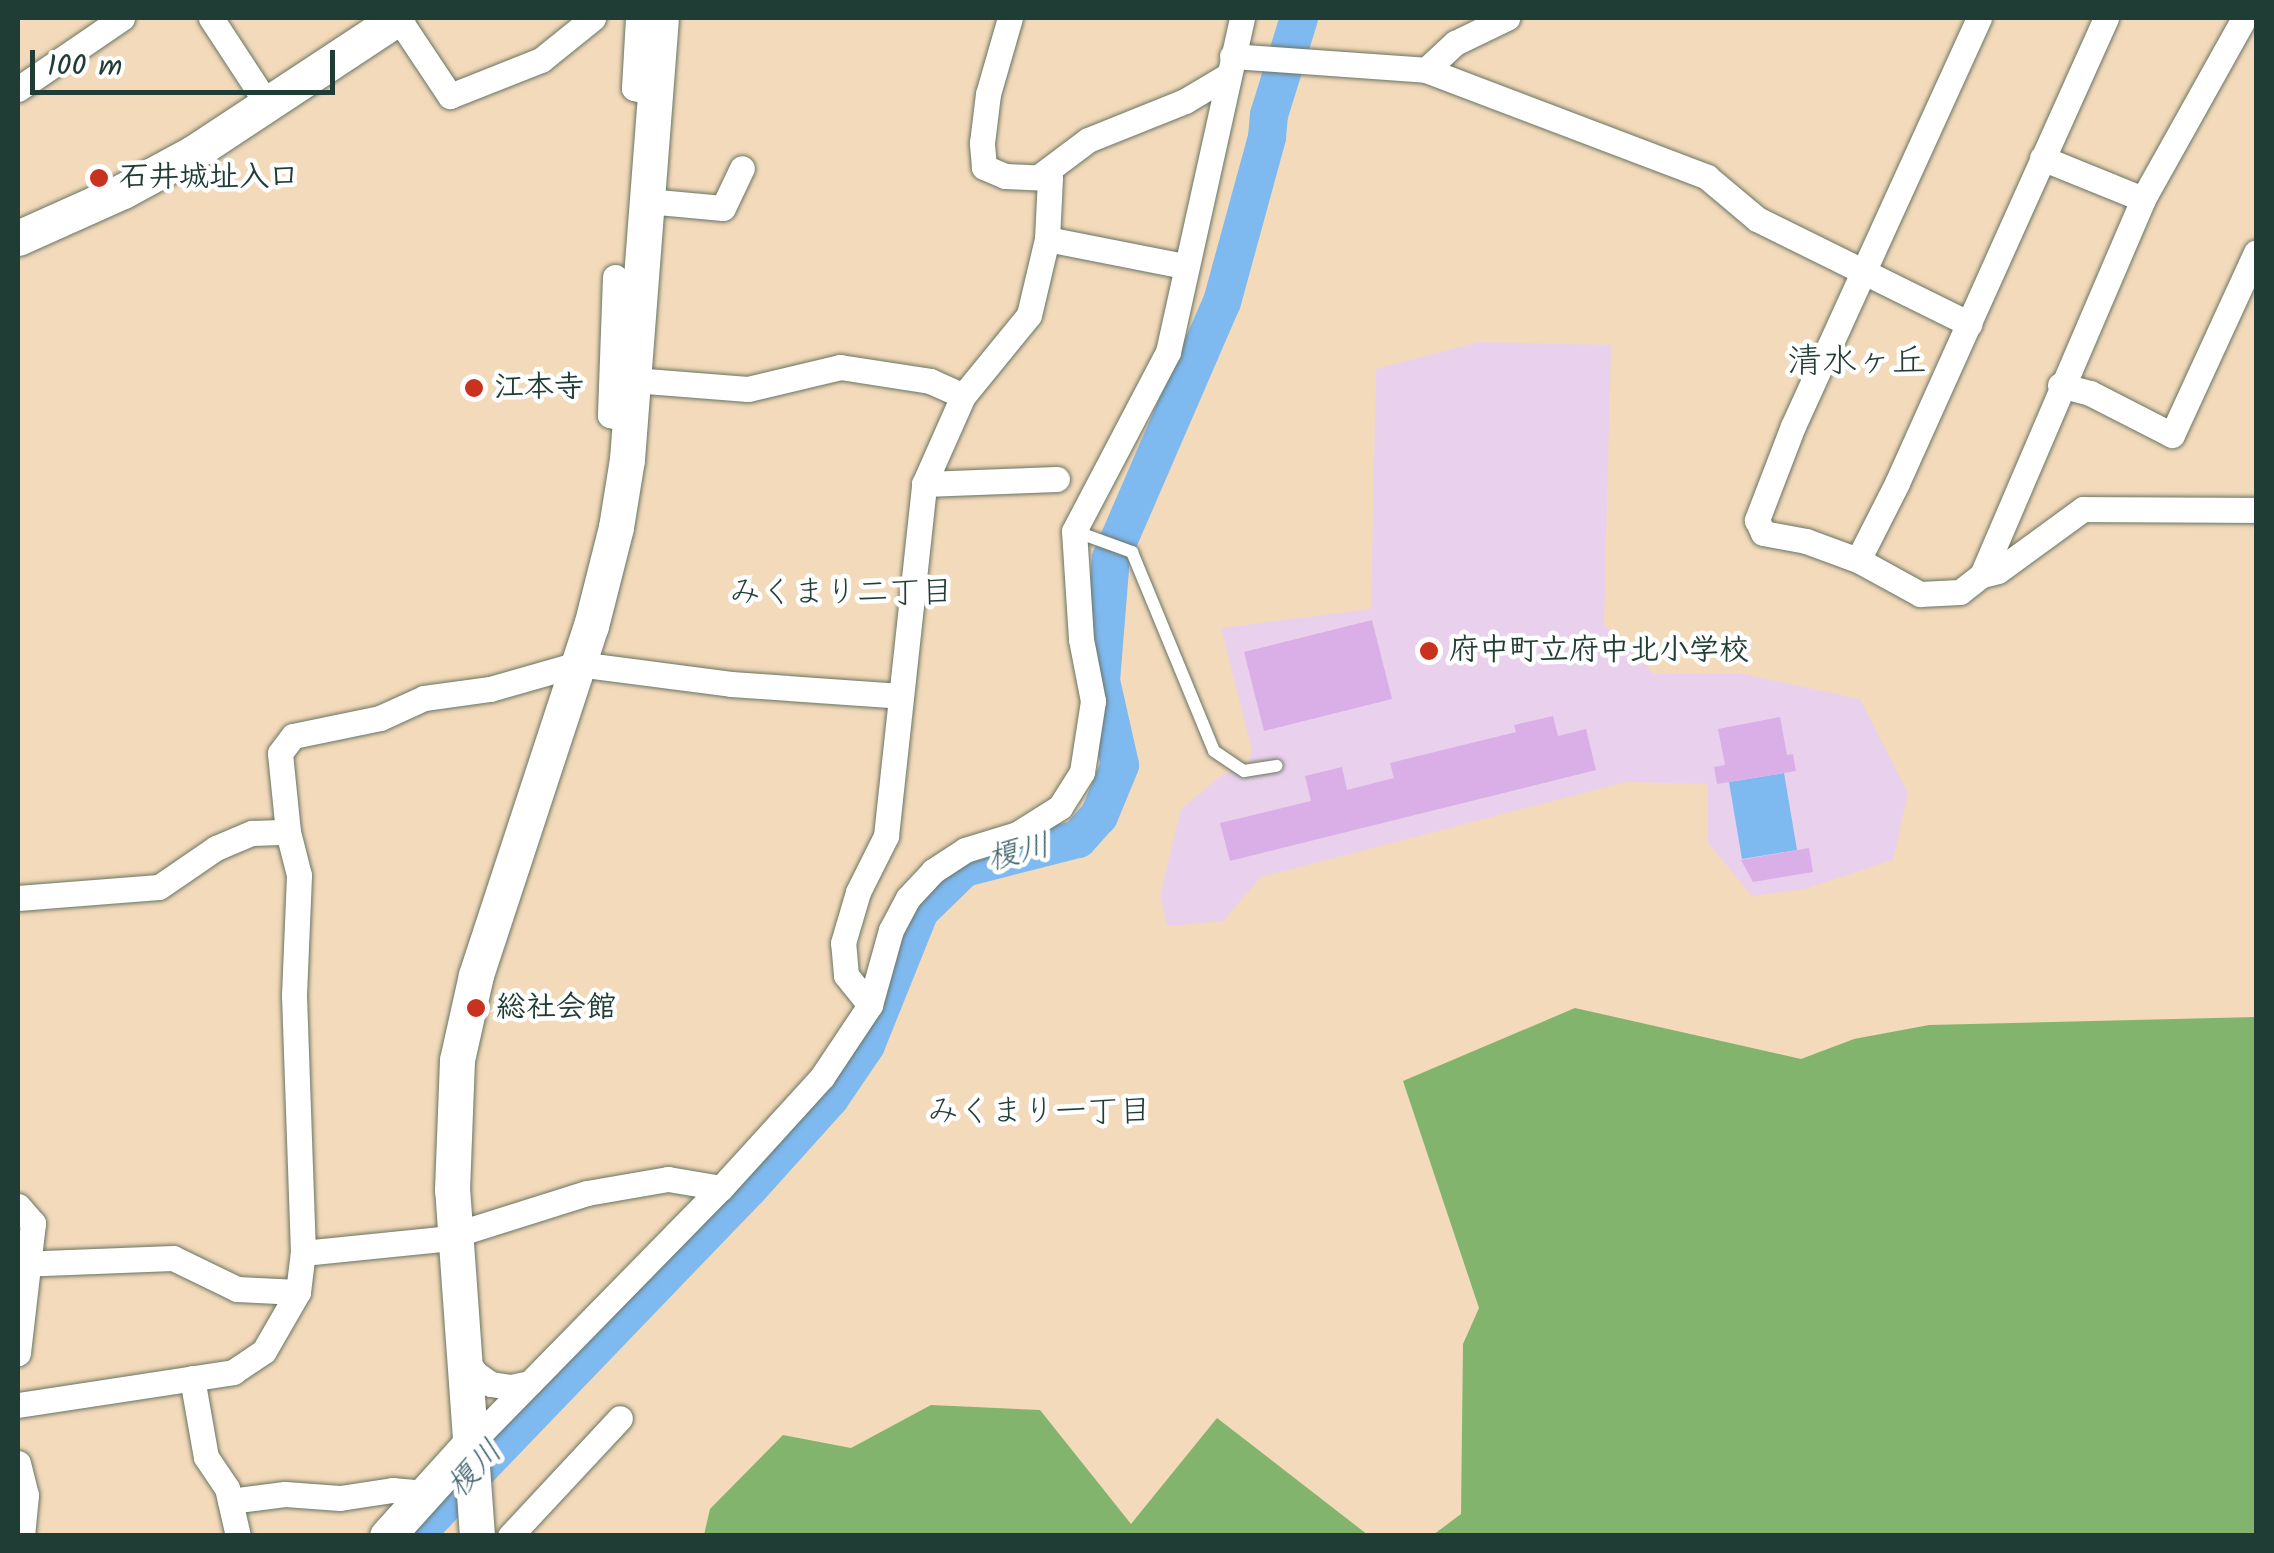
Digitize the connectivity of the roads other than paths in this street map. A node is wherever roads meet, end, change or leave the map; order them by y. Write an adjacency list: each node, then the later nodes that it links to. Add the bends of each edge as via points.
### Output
1 (122, 18): 15 (street)
2 (212, 18): 17 (street)
3 (398, 18): 4 (street, via 450,96 541,60); 17 (street)
4 (593, 18)
5 (638, 18): 16 (street, via 634,88)
6 (661, 18): 16 (street)
7 (1010, 18): 20 (street, via 988,94 984,167 1005,176)
8 (1242, 18): 13 (street)
9 (1507, 18): 14 (street, via 1455,43)
10 (1978, 18): 27 (street)
11 (2106, 18): 18 (street)
12 (2244, 18): 21 (street)
13 (1230, 66): 14 (street); 20 (street, via 1185,101 1088,140); 26 (street)
14 (1426, 70): 27 (street, via 1706,177 1757,219)
15 (18, 89)
16 (655, 94): 22 (street)
17 (268, 105): 23 (street, via 123,191)
18 (2042, 158): 21 (street); 29 (street)
19 (742, 168): 22 (street, via 724,208)
20 (1040, 176): 24 (street, via 1052,186)
21 (2143, 199): 31 (street)
22 (647, 201): 30 (street)
23 (18, 238)
24 (1047, 239): 26 (street); 32 (street, via 1029,315)
25 (2256, 252): 31 (street, via 2172,435)
26 (1185, 266): 37 (street, via 1168,352)
27 (1866, 274): 29 (street); 38 (street, via 1793,426 1757,520 1763,532)
28 (615, 277): 33 (street, via 610,415)
29 (1969, 324): 38 (street)
30 (633, 380): 32 (street, via 748,389 840,367 930,380); 33 (street)
31 (2060, 385): 39 (street)
32 (963, 396): 35 (street)
33 (630, 420): 40 (street, via 616,527)
34 (1057, 479): 35 (street)
35 (924, 484): 41 (street)
36 (2256, 510): 39 (street, via 2083,509 1998,571)
37 (1074, 531): 42 (lane, via 1132,552 1214,752 1244,771); 45 (street, via 1080,639 1093,701 1082,772 1060,808 1017,834 965,850 908,898 891,930)
38 (1858, 560): 39 (street, via 1920,594 1960,592)
39 (1982, 575)
40 (578, 664): 41 (street); 43 (street, via 293,736 280,754); 48 (street, via 465,1017 451,1132)
41 (901, 696): 45 (street, via 886,836 858,892 843,943 846,974)
42 (1277, 766)
43 (288, 832): 44 (street, via 252,834 216,848 158,887); 49 (street, via 299,875 294,996)
44 (18, 898)
45 (870, 1005): 46 (street, via 822,1077)
46 (721, 1188): 48 (street, via 668,1179 587,1193); 55 (street)
47 (18, 1206): 50 (street, via 33,1222)
48 (456, 1234): 49 (street); 53 (street)
49 (303, 1253): 51 (street)
50 (23, 1264): 51 (street, via 173,1258 237,1288); 52 (street)
51 (298, 1292): 54 (street, via 264,1351 232,1372)
52 (18, 1353)
53 (464, 1357): 55 (street, via 492,1384); 59 (street)
54 (192, 1378): 56 (street); 61 (street, via 206,1458)
55 (530, 1383): 59 (street)
56 (18, 1405)
57 (620, 1418): 66 (street)
58 (18, 1463): 62 (street, via 26,1495)
59 (471, 1464): 60 (street); 65 (street)
60 (425, 1493): 61 (street); 64 (street)
61 (230, 1500): 63 (street)
62 (22, 1536)
63 (238, 1536)
64 (387, 1536)
65 (477, 1536)
66 (510, 1536)

